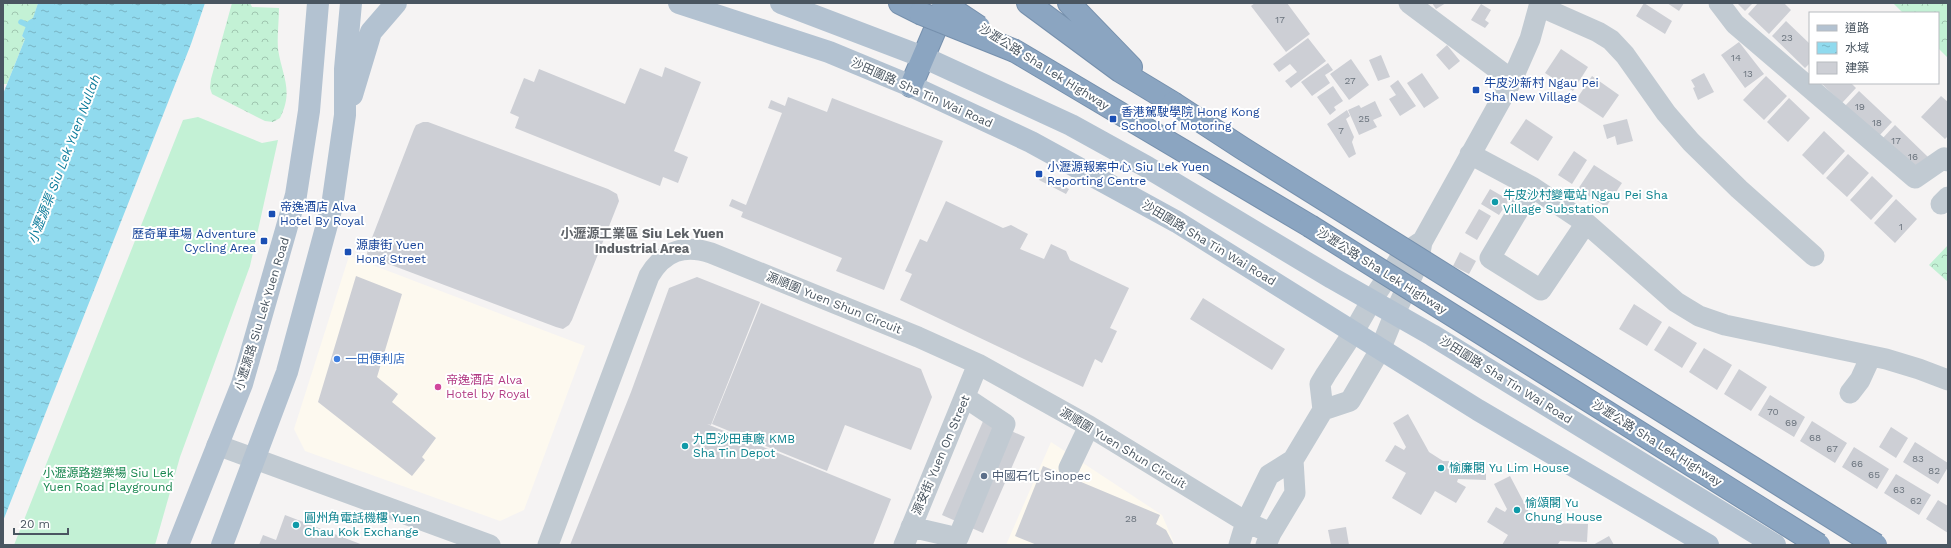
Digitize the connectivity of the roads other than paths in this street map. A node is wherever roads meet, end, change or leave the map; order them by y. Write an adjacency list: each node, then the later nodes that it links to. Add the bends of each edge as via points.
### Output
1 (318, 3): 38 (main road, 小瀝源路 Siu Lek Yuen Road, via 309,111 296,195 250,361)
2 (351, 3): 20 (main road, via 345,69)
3 (396, 3): 20 (main road, via 371,32)
4 (679, 3): 18 (main road, 沙田圍路 Sha Tin Wai Road, via 829,52)
5 (781, 3): 14 (main road, 沙田圍路 Sha Tin Wai Road)
6 (900, 3): 15 (highway, bridge)
7 (943, 3): 15 (highway, 沙瀝公路 Sha Lek Highway, bridge)
8 (947, 3): 16 (highway)
9 (1028, 3): 19 (highway, via 1120,71)
10 (1069, 3): 19 (highway, via 1132,67)
11 (1409, 3): 17 (street)
12 (1719, 3): 22 (street, via 1735,24 1915,178 1944,158)
13 (1540, 4): 17 (street, via 1530,39); 26 (street, via 1611,40 1691,142)
14 (805, 7): 16 (main road, 沙田圍路 Sha Tin Wai Road)
15 (1015, 51): 52 (highway, 沙瀝公路 Sha Lek Highway, bridge, via 1310,226)
16 (923, 57): 18 (highway); 27 (main road, 沙田圍路 Sha Tin Wai Road, via 1060,119 1147,167)
17 (1512, 80): 21 (street)
18 (911, 86): 29 (main road, 沙田圍路 Sha Tin Wai Road, via 1031,142 1140,201)
19 (1173, 103): 53 (highway, bridge)
20 (345, 115): 39 (main road, via 332,206 287,372)
21 (1470, 154): 23 (street); 25 (street)
22 (1948, 160)
23 (1532, 187): 24 (street); 24 (street, via 1490,258 1541,290)
24 (1586, 222): 31 (street, via 1676,302 1699,316 1725,325)
25 (1422, 242): 27 (street, via 1403,254); 28 (street, via 1418,264)
26 (1814, 256)
27 (1372, 300): 28 (main road, 沙田圍路 Sha Tin Wai Road); 29 (street)
28 (1395, 313): 30 (street); 51 (main road, 沙田圍路 Sha Tin Wai Road)
29 (1353, 333): 30 (main road, 沙田圍路 Sha Tin Wai Road); 36 (street, via 1320,384)
30 (1380, 350): 36 (street, via 1350,401); 50 (main road, 沙田圍路 Sha Tin Wai Road)
31 (1871, 356): 33 (street); 34 (street, via 1860,380)
32 (978, 364): 35 (street, 源安街 Yuen On Street); 37 (street, 源順圍 Yuen Shun Circuit); 48 (street, 源順圍 Yuen Shun Circuit, via 711,253 685,249 670,254 656,263 649,276)
33 (1948, 380)
34 (1850, 393)
35 (966, 398): 43 (street, 源安街 Yuen On Street); 43 (street, via 1005,424 958,538)
36 (1323, 410): 40 (street)
37 (1088, 426): 41 (street); 42 (street, 源順圍 Yuen Shun Circuit)
38 (217, 445): 39 (street); 45 (main road, 小瀝源路 Siu Lek Yuen Road)
39 (256, 459): 46 (main road); 47 (street)
40 (1293, 460): 42 (street, via 1269,475); 44 (street, via 1295,493)
41 (1069, 468)
42 (1246, 522): 44 (street, 源順圍 Yuen Shun Circuit); 49 (street)
43 (907, 536)
44 (1268, 539)
45 (178, 545)
46 (222, 545)
47 (490, 545)
48 (548, 545)
49 (1239, 545)
50 (1708, 545)
51 (1775, 545)
52 (1819, 545)
53 (1876, 545)

